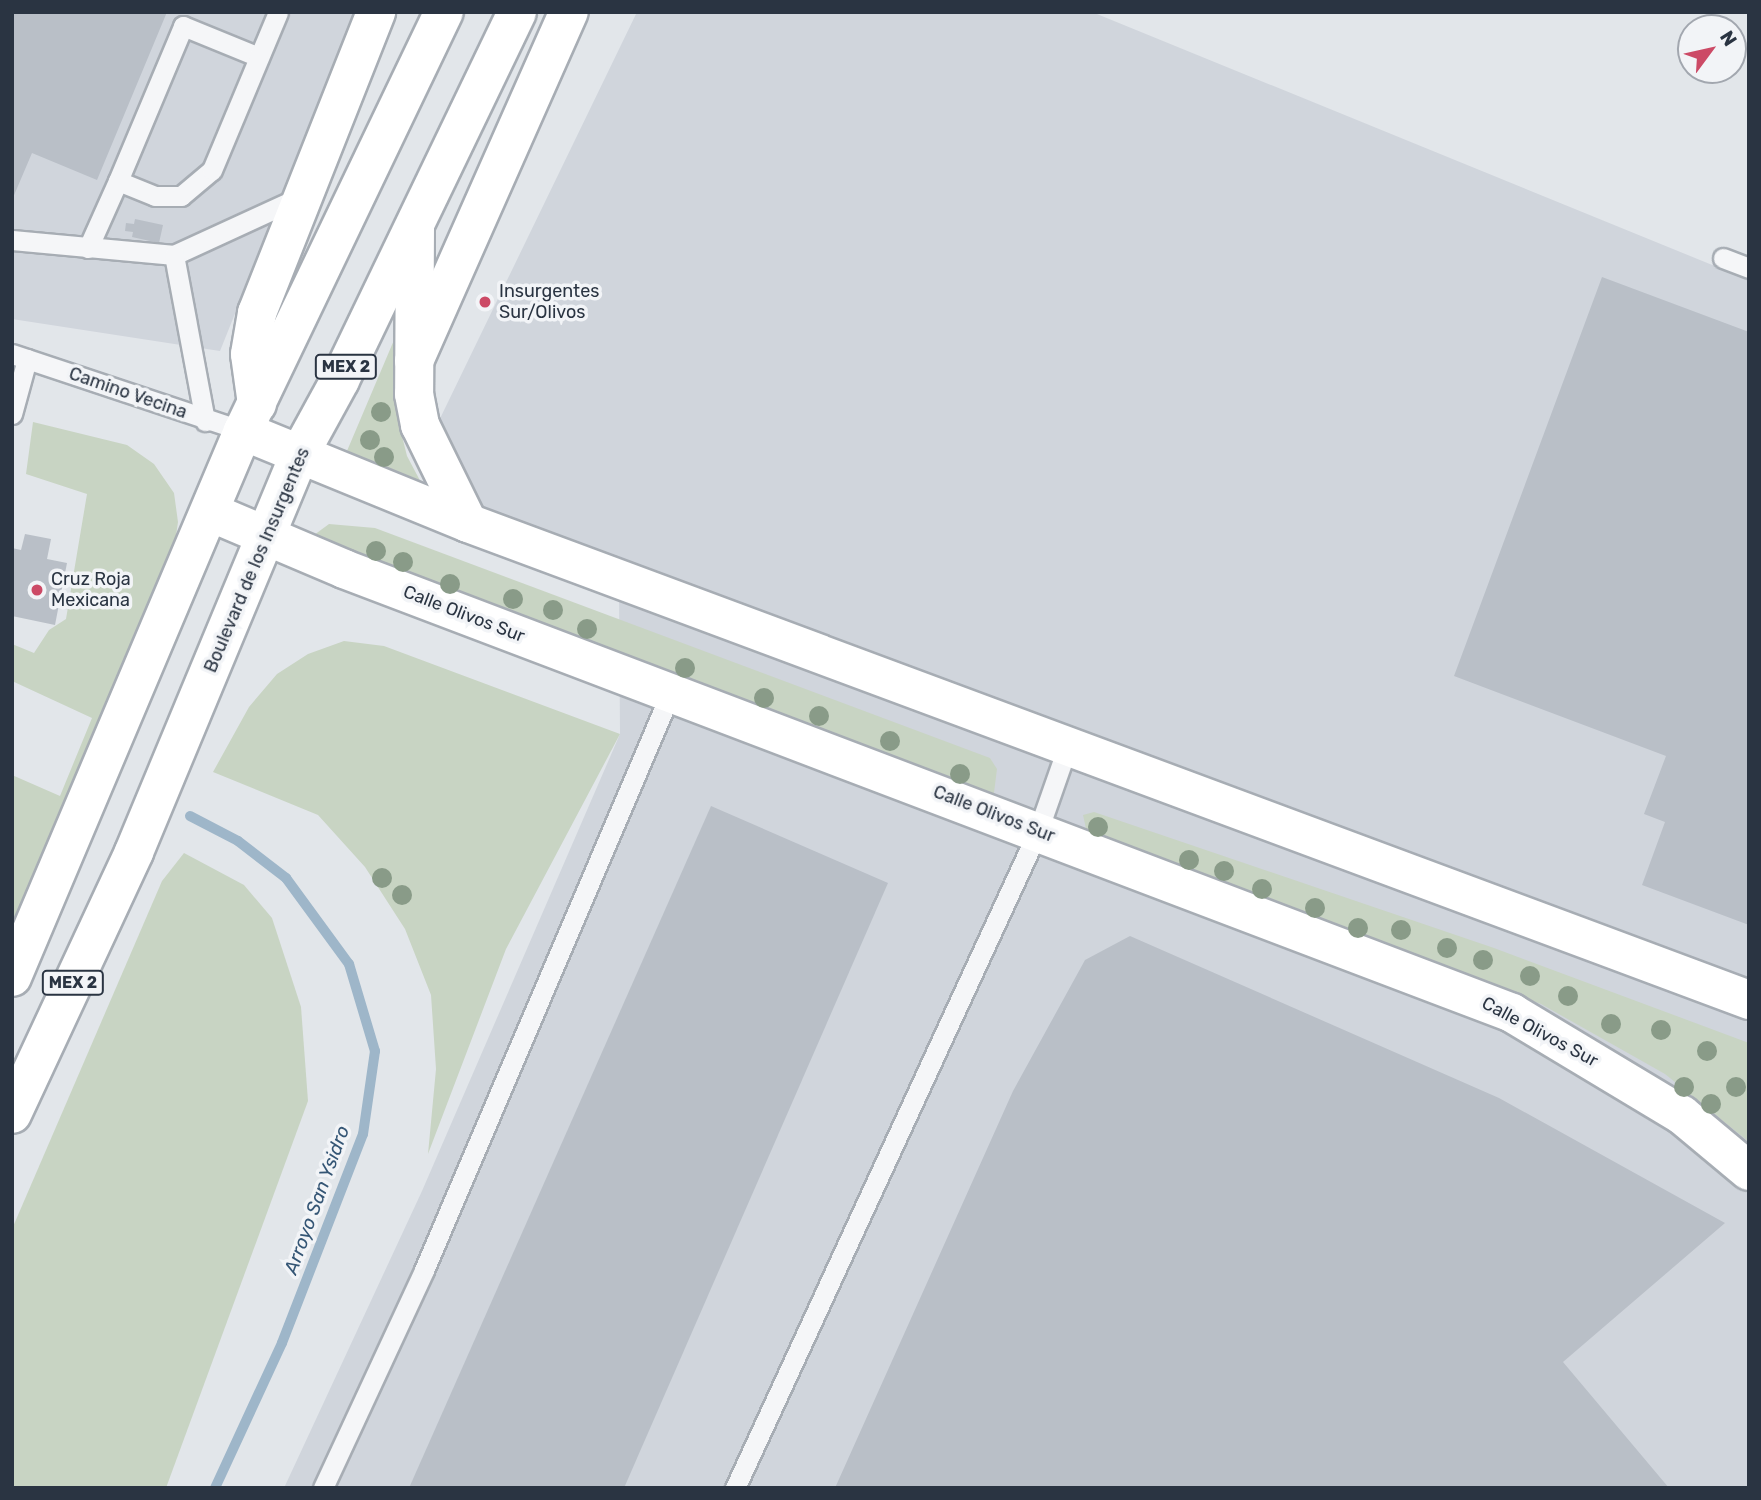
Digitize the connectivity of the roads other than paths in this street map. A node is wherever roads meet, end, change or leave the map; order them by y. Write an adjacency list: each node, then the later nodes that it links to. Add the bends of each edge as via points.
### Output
1 (278, 12): 6 (lane)
2 (376, 12): 8 (main road)
3 (444, 12): 18 (main road, MEX 2)
4 (517, 12): 9 (main road, Boulevard de los Insurgentes / MEX 2)
5 (569, 12): 16 (main road)
6 (259, 57): 7 (lane, via 212,170 195,188 181,196 155,196); 7 (lane, via 183,26)
7 (118, 181): 11 (lane)
8 (303, 195): 12 (lane); 18 (main road, via 257,313 250,354)
9 (415, 220): 16 (main road, via 418,307); 20 (main road, Boulevard de los Insurgentes / MEX 2, via 340,380)
10 (12, 240): 11 (lane)
11 (88, 248): 12 (lane)
12 (174, 255): 19 (lane)
13 (1723, 258): 14 (lane)
14 (1749, 268)
15 (20, 356): 17 (lane); 19 (lane, Camino Vecina)
16 (414, 361): 22 (main road, via 420,425)
17 (12, 414)
18 (250, 418): 19 (lane, Camino Vecina); 20 (main road); 21 (main road, MEX 2)
19 (205, 421)
20 (299, 455): 22 (main road); 23 (main road, Boulevard de los Insurgentes / MEX 2)
21 (210, 512): 23 (main road, Calle Olivos Sur); 27 (main road, MEX 2)
22 (468, 523): 25 (main road)
23 (269, 537): 24 (main road, Calle Olivos Sur); 29 (main road, Boulevard de los Insurgentes / MEX 2, via 134,852)
24 (671, 692): 26 (main road, Calle Olivos Sur); 31 (lane, via 424,1270)
25 (1066, 748): 26 (lane); 28 (main road)
26 (1038, 831): 30 (main road, Calle Olivos Sur, via 1512,1013 1682,1115); 32 (lane)
27 (12, 977)
28 (1749, 1000)
29 (12, 1114)
30 (1749, 1171)
31 (323, 1488)
32 (735, 1488)

